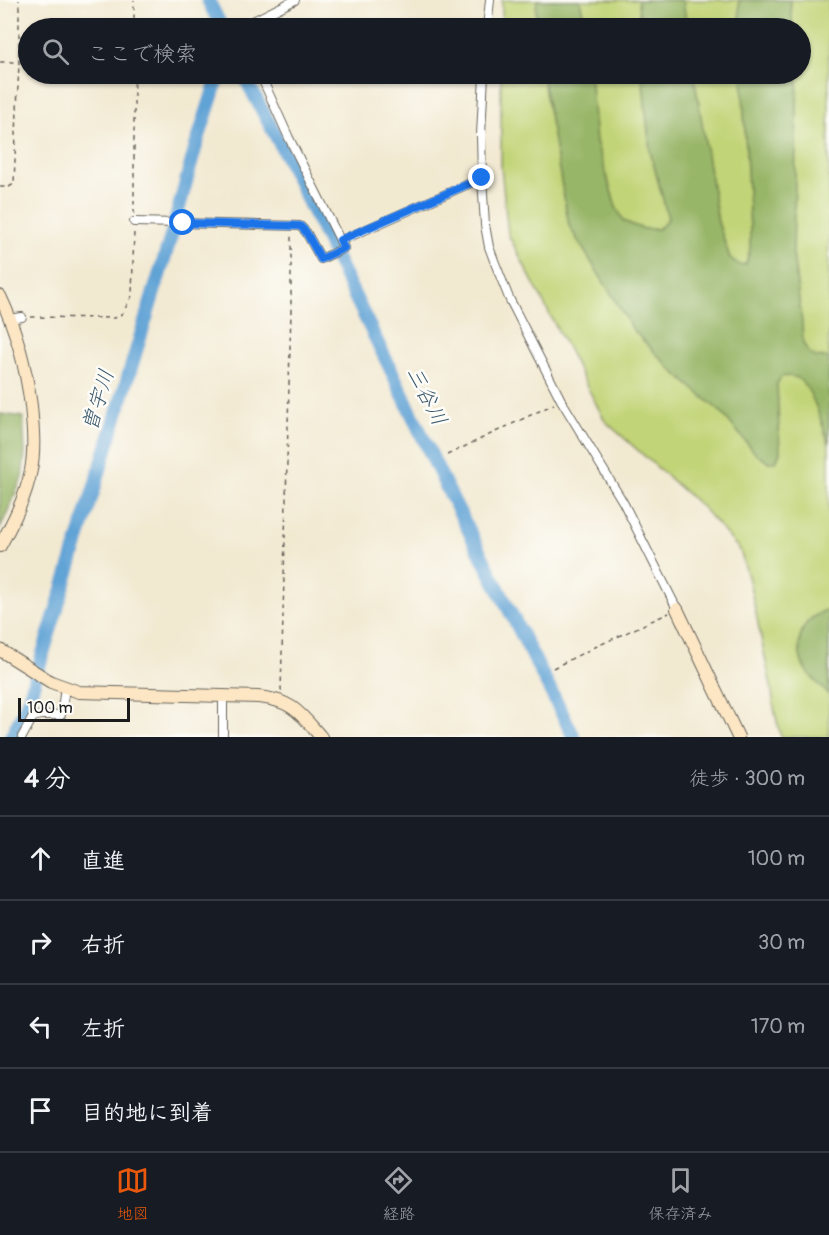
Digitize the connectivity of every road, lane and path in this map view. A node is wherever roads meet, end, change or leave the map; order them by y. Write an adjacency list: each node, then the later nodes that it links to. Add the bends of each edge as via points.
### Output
1 (19, 0): 5 (path)
2 (134, 0): 6 (path)
3 (295, 0): 7 (street)
4 (490, 0): 8 (street)
5 (19, 18)
6 (134, 18)
7 (259, 18)
8 (488, 18)
9 (0, 62): 10 (path)
10 (18, 62)
11 (18, 84): 16 (path, via 14,184)
12 (134, 84): 17 (path)
13 (265, 84): 19 (street)
14 (484, 84): 15 (street)
15 (482, 178): 19 (street); 22 (street, via 489,247 509,298)
16 (0, 187)
17 (134, 222): 18 (street); 21 (path, via 132,296 122,314 114,318)
18 (291, 226): 19 (street, via 300,226 306,232 321,259); 30 (path)
19 (342, 244)
20 (0, 296): 21 (street)
21 (16, 318): 24 (street, via 26,372 33,454 25,493)
22 (561, 400): 23 (path); 25 (street, via 622,502)
23 (447, 455)
24 (0, 546)
25 (677, 609): 27 (path); 34 (street)
26 (0, 650): 28 (street)
27 (553, 668)
28 (65, 688): 29 (street, via 91,693); 31 (street, via 61,715 33,717)
29 (223, 696): 30 (street); 32 (street)
30 (281, 701): 33 (street, via 295,709)
31 (22, 737)
32 (224, 737)
33 (321, 737)
34 (738, 737)

